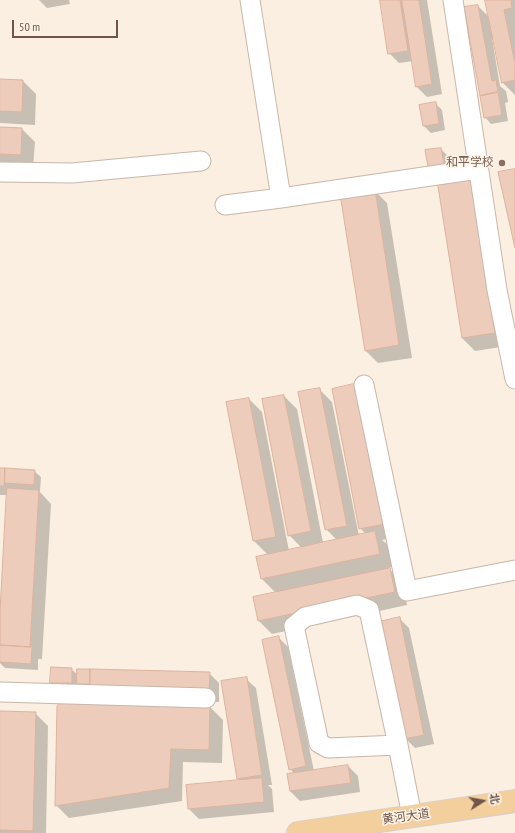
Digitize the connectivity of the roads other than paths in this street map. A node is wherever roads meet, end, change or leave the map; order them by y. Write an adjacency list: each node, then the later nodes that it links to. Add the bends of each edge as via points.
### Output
1 (250, 0): 6 (street)
2 (453, 0): 4 (street)
3 (201, 161): 5 (street, via 72,172)
4 (478, 169): 6 (street); 8 (street, via 497,290)
5 (0, 172)
6 (281, 198): 7 (street)
7 (224, 205)
8 (515, 378)
9 (364, 385): 10 (street, via 407,591)
10 (515, 570)
11 (0, 692): 12 (street)
12 (206, 698)
13 (398, 744): 13 (street, via 369,610 357,605 305,617 294,626 319,743 328,748); 16 (street)
14 (515, 801): 16 (main road, 黄河大道)
15 (515, 816): 16 (main road, 黄河大道)
16 (406, 825): 17 (main road, 黄河大道)
17 (298, 833)

